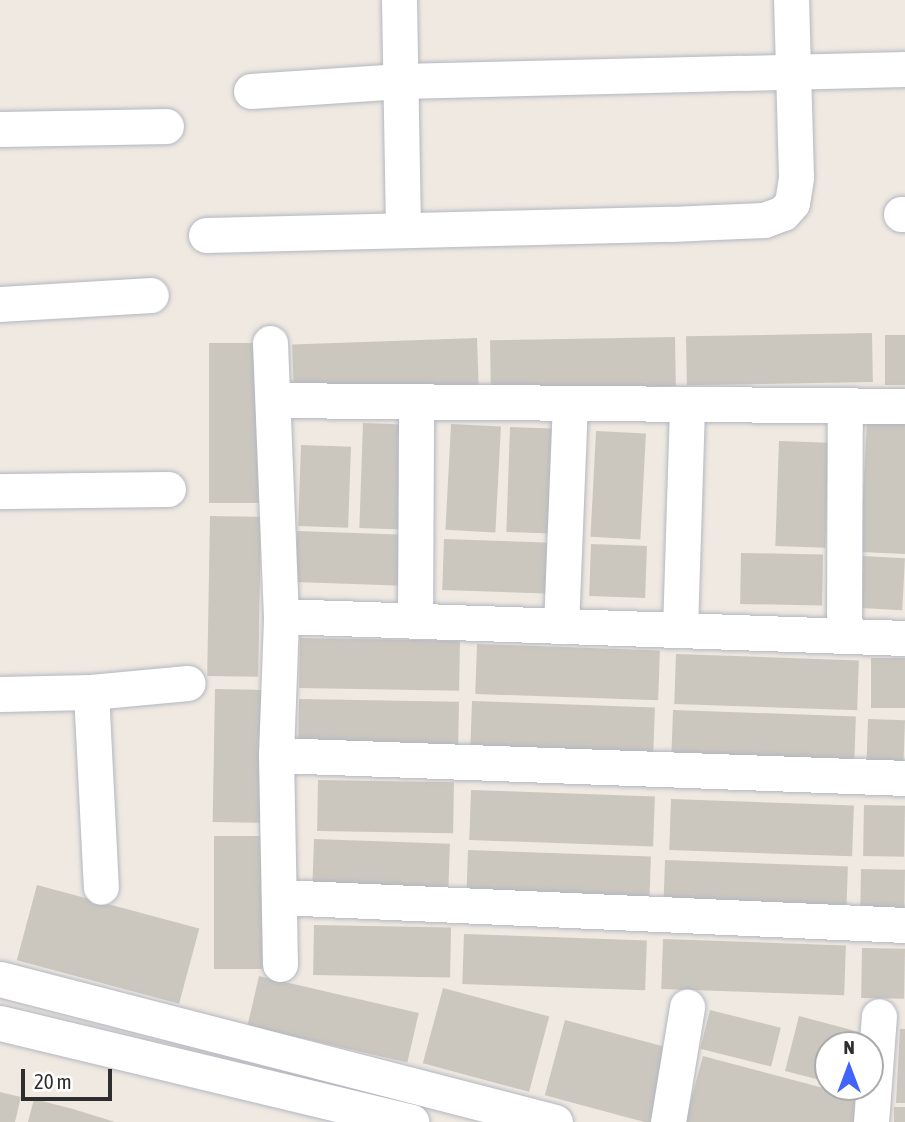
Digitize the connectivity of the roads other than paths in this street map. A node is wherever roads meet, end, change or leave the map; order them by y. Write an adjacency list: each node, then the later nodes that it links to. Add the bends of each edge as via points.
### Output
1 (399, 0): 5 (street)
2 (791, 0): 4 (street)
3 (905, 69): 4 (street)
4 (794, 72): 5 (street); 9 (street, via 796,177 792,203 783,213 764,220 671,224)
5 (401, 81): 6 (street); 9 (street)
6 (251, 91)
7 (166, 127): 8 (street)
8 (0, 129)
9 (403, 227): 10 (street)
10 (206, 235)
11 (151, 295): 12 (street)
12 (0, 304)
13 (270, 343): 14 (street)
14 (273, 400): 15 (street); 22 (street)
15 (416, 402): 16 (street); 23 (street)
16 (570, 403): 17 (street); 24 (street)
17 (687, 404): 18 (street); 25 (street)
18 (845, 406): 19 (street); 26 (street)
19 (905, 406)
20 (169, 489): 21 (street)
21 (0, 491)
22 (281, 615): 23 (street); 31 (street)
23 (415, 621): 24 (street)
24 (561, 626): 25 (street)
25 (680, 630): 26 (street)
26 (844, 636): 27 (street)
27 (905, 638)
28 (188, 683): 29 (street)
29 (90, 692): 30 (street); 33 (street)
30 (0, 694)
31 (276, 755): 32 (street); 34 (street)
32 (905, 778)
33 (101, 887)
34 (279, 897): 35 (street); 36 (street)
35 (905, 925)
36 (280, 964)
37 (0, 979): 42 (street)
38 (687, 1007): 43 (street)
39 (879, 1016): 44 (street)
40 (0, 1023): 41 (street)
41 (411, 1122)
42 (555, 1122)
43 (668, 1122)
44 (871, 1122)

